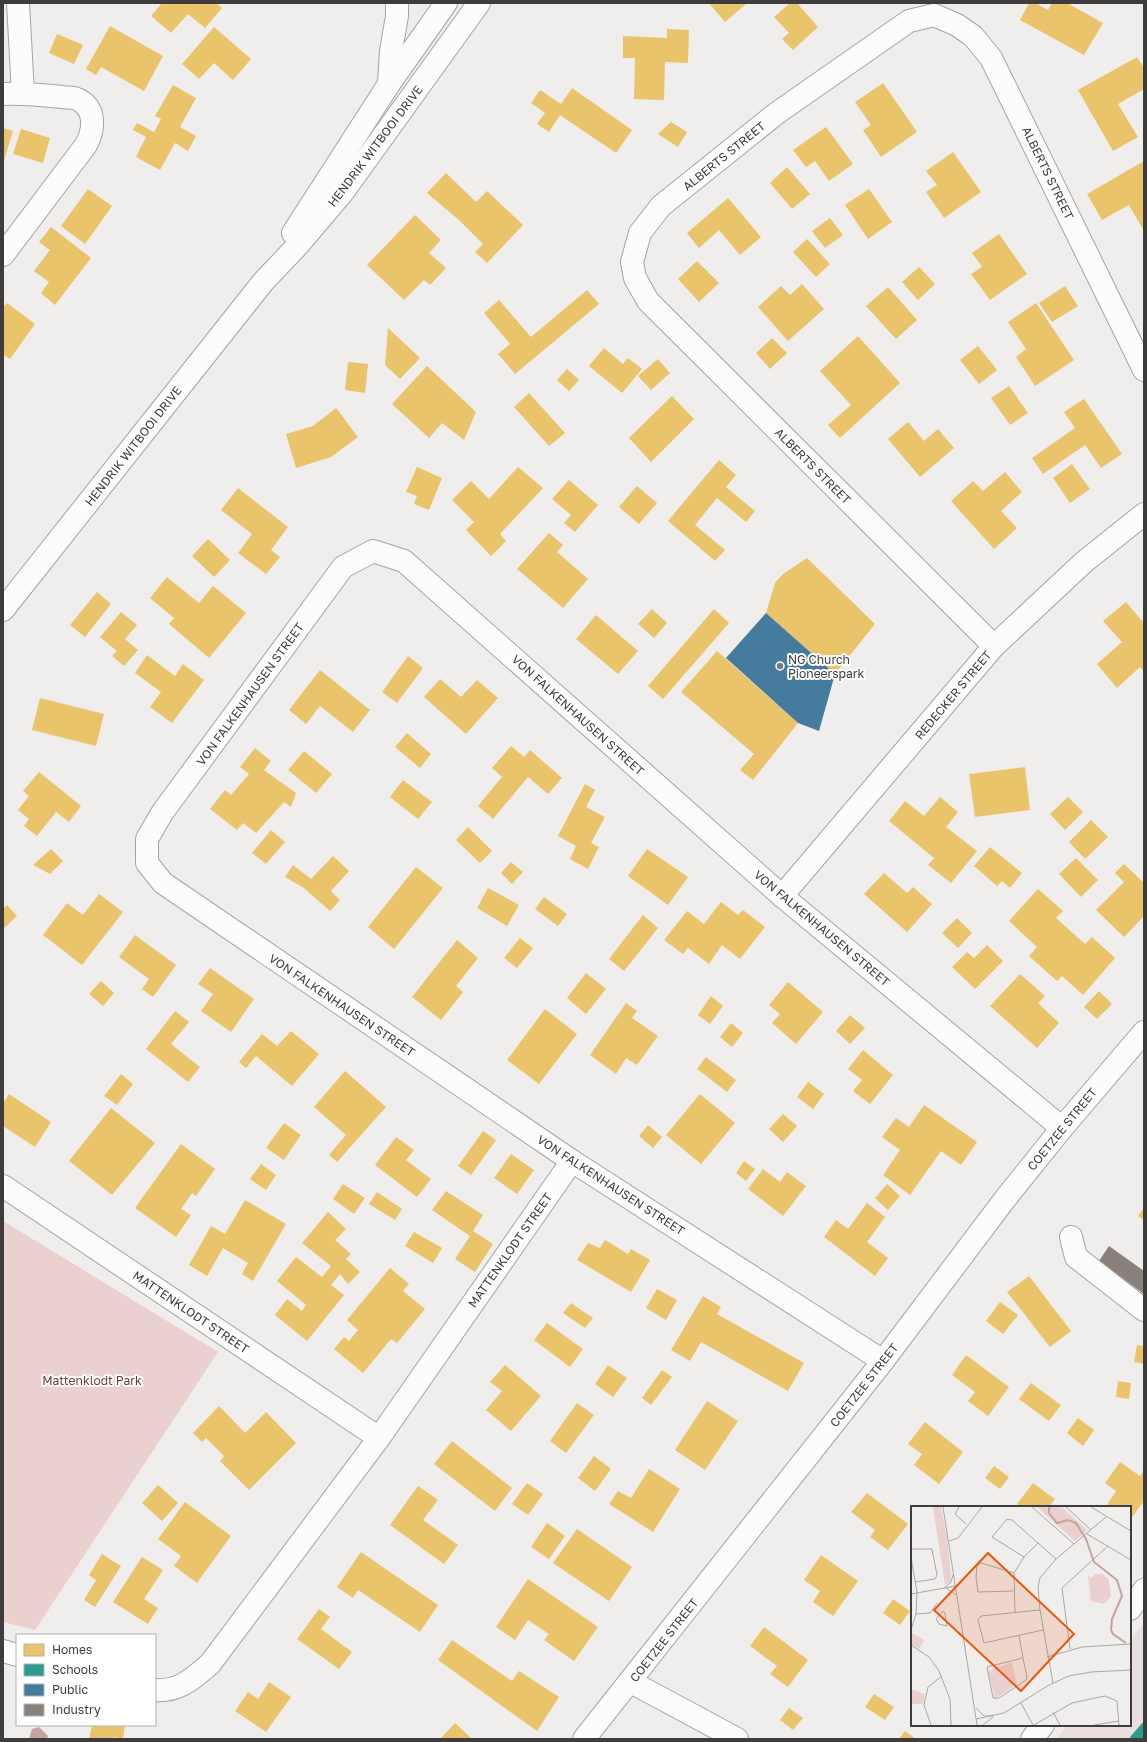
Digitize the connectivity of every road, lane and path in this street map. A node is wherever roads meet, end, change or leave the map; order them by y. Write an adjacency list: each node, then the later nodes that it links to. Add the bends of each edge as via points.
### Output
1 (18, 3): 6 (street)
2 (397, 3): 5 (street)
3 (446, 3): 5 (street, HENDRIK WITBOOI DRIVE)
4 (479, 3): 8 (street, HENDRIK WITBOOI DRIVE, via 343,192)
5 (389, 84): 8 (street, HENDRIK WITBOOI DRIVE)
6 (13, 93): 7 (street, via 77,99 86,105 93,125 92,135 86,145)
7 (3, 254)
8 (263, 282): 11 (street, HENDRIK WITBOOI DRIVE)
9 (1144, 370): 12 (street, ALBERTS STREET, via 991,58 973,36 957,25 934,15 909,21 777,113 661,206 640,233 632,262 635,278 648,301)
10 (1144, 514): 12 (street, REDECKER STREET, via 1084,562)
11 (3, 610)
12 (994, 646): 13 (street, REDECKER STREET)
13 (782, 896): 15 (street, VON FALKENHAUSEN STREET); 16 (street, VON FALKENHAUSEN STREET, via 404,561 373,550 343,567 162,813 147,839 147,863 163,883)
14 (1144, 1032): 15 (street, COETZEE STREET)
15 (1062, 1128): 20 (street, COETZEE STREET, via 1005,1199)
16 (572, 1161): 20 (street, VON FALKENHAUSEN STREET); 21 (street, MATTENKLODT STREET)
17 (3, 1186): 21 (street, MATTENKLODT STREET)
18 (1070, 1237): 19 (street, via 1076,1257)
19 (1144, 1310)
20 (883, 1362): 26 (street, COETZEE STREET)
21 (379, 1438): 27 (street, MATTENKLODT STREET, via 210,1664 188,1682 167,1691)
22 (1144, 1590): 23 (street)
23 (1131, 1608)
24 (3, 1652): 25 (street)
25 (16, 1655)
26 (630, 1682): 29 (street, COETZEE STREET); 30 (street)
27 (156, 1690)
28 (1042, 1726): 31 (street)
29 (584, 1739)
30 (737, 1739)
31 (1032, 1739)

